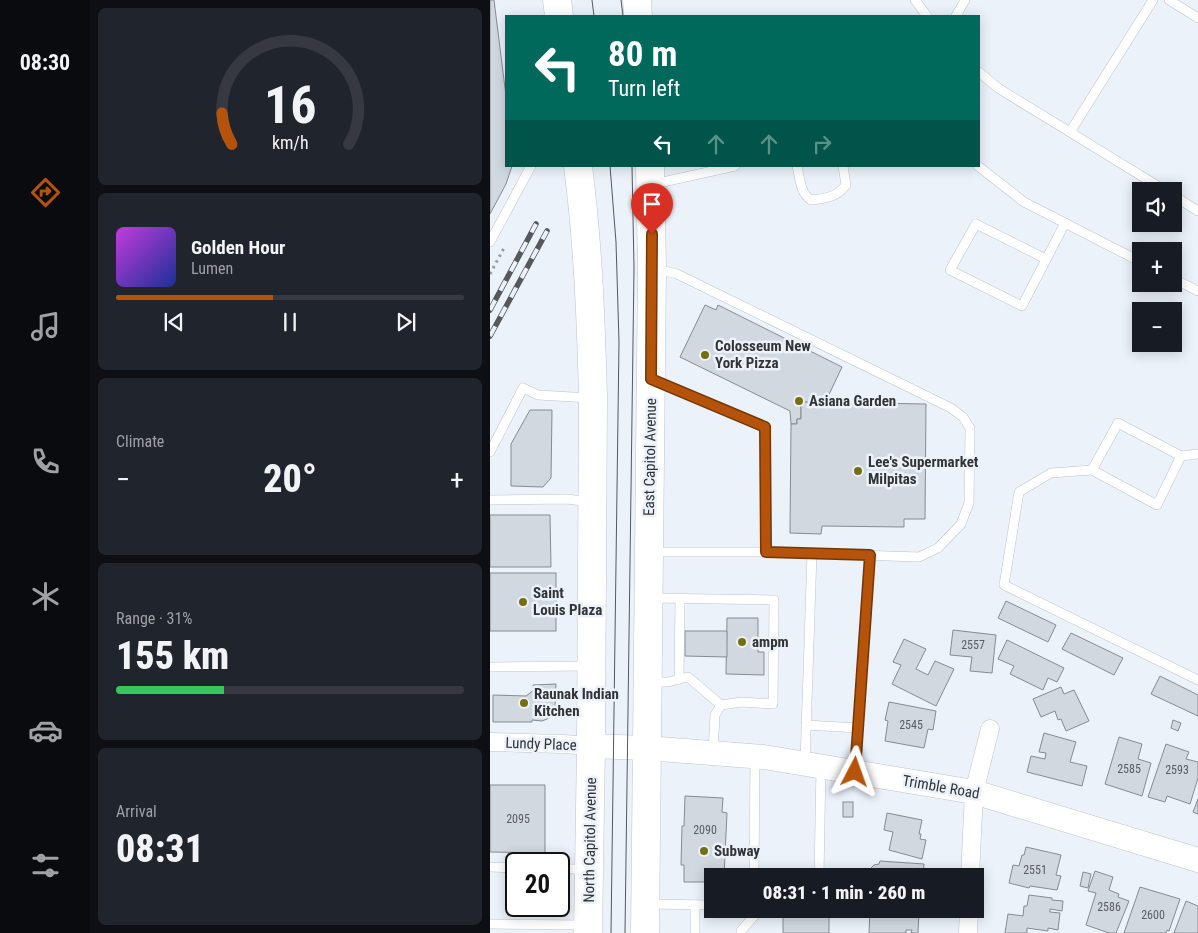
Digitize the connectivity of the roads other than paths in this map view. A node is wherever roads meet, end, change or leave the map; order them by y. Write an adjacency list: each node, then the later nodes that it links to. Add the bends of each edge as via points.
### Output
1 (557, 0): 7 (main road)
2 (637, 0): 8 (main road)
3 (915, 0): 9 (lane)
4 (965, 0): 10 (lane)
5 (1153, 0): 13 (lane)
6 (1169, 0): 11 (lane)
7 (559, 15)
8 (638, 15)
9 (925, 15)
10 (957, 15)
11 (1198, 18)
12 (980, 73): 13 (lane, via 998,88)
13 (1070, 132): 21 (lane)
14 (530, 167): 25 (lane)
15 (578, 167): 32 (main road)
16 (726, 167): 20 (lane)
17 (797, 167): 18 (lane, via 803,190 811,200 840,193 846,186)
18 (843, 167)
19 (979, 167): 24 (lane, via 1024,202)
20 (651, 175): 28 (main road, East Capitol Avenue)
21 (1151, 182)
22 (1182, 201): 23 (lane)
23 (1198, 211)
24 (1065, 223): 26 (lane); 27 (lane)
25 (490, 242)
26 (1132, 257)
27 (1046, 259): 27 (lane, via 1022,306 950,270 976,224)
28 (652, 268): 31 (main road, East Capitol Avenue); 42 (lane, via 677,274 952,408 964,417 970,428 969,503 962,524 938,548 919,556)
29 (1182, 283): 30 (lane)
30 (1198, 291)
31 (651, 379): 39 (main road, East Capitol Avenue); 40 (lane, via 765,427)
32 (593, 398): 33 (lane, via 538,395 523,388); 38 (main road)
33 (490, 452)
34 (1198, 454): 35 (lane)
35 (1181, 456): 36 (lane, via 1118,423); 36 (lane, via 1156,505)
36 (1092, 470): 48 (lane, via 1052,473 1018,492 1004,585)
37 (490, 500): 38 (lane)
38 (593, 502): 45 (main road)
39 (648, 552): 40 (lane); 43 (main road, East Capitol Avenue)
40 (766, 552): 41 (lane)
41 (812, 553): 42 (lane); 51 (lane)
42 (870, 555): 52 (lane)
43 (648, 598): 44 (lane); 49 (main road, East Capitol Avenue)
44 (680, 598): 47 (lane); 50 (lane, via 774,600 773,704 742,702)
45 (592, 666): 46 (lane); 55 (main road)
46 (490, 667)
47 (679, 679): 49 (lane); 50 (lane, via 688,677)
48 (1198, 680)
49 (647, 682): 56 (main road, East Capitol Avenue)
50 (721, 705): 57 (lane, via 715,715)
51 (806, 725): 52 (lane); 59 (lane)
52 (858, 728): 60 (lane)
53 (990, 729): 61 (street)
54 (490, 742): 55 (street, Lundy Place)
55 (591, 746): 56 (street, Trimble Road); 69 (main road, North Capitol Avenue)
56 (646, 748): 57 (street, Trimble Road); 70 (main road)
57 (713, 753): 58 (street, Trimble Road)
58 (755, 756): 59 (street, Trimble Road); 65 (lane)
59 (813, 765): 60 (street, Trimble Road); 66 (lane)
60 (855, 772): 61 (street, Trimble Road)
61 (974, 792): 62 (street, Trimble Road); 67 (street)
62 (1198, 860)
63 (490, 867): 64 (lane)
64 (505, 868)
65 (754, 868)
66 (819, 868)
67 (970, 868)
68 (570, 869): 69 (lane)
69 (589, 870): 77 (main road, North Capitol Avenue)
70 (645, 904): 71 (lane); 78 (main road)
71 (695, 905): 72 (lane); 79 (lane)
72 (704, 905)
73 (750, 918): 80 (lane)
74 (969, 918): 81 (street)
75 (490, 924): 76 (lane)
76 (516, 928): 77 (lane)
77 (588, 929)
78 (645, 933)
79 (695, 933)
80 (741, 933)
81 (968, 933)

